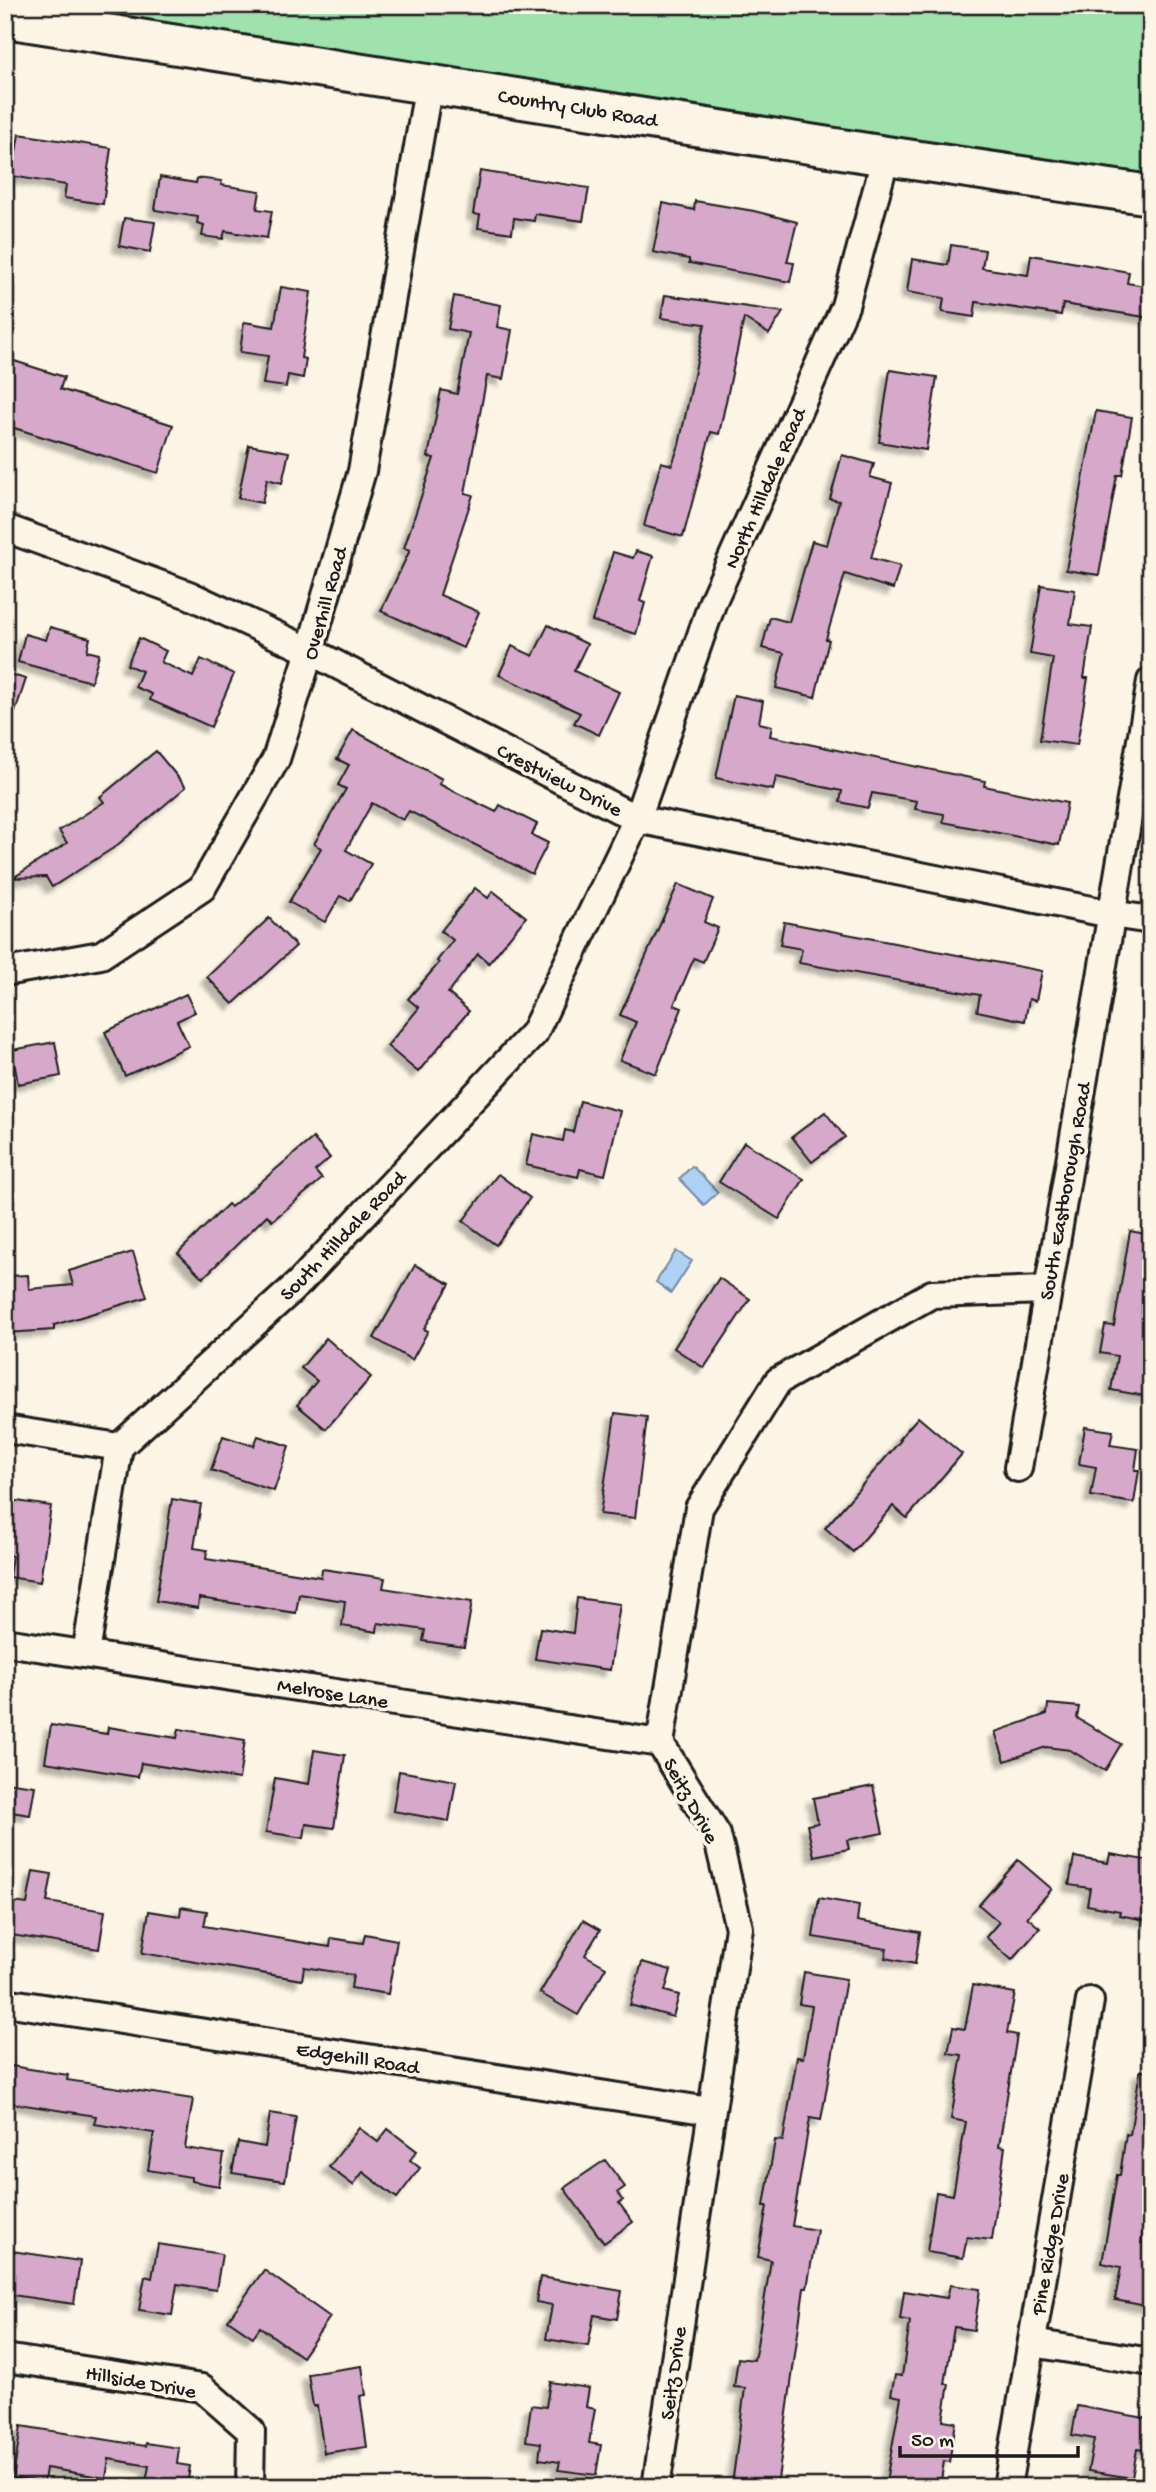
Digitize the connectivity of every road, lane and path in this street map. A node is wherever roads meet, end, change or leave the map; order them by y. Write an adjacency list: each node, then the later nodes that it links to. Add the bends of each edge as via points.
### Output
1 (5, 19): 2 (street, Country Club Road)
2 (429, 83): 3 (street, Country Club Road); 6 (street, Overhill Road, via 362,471)
3 (886, 156): 4 (street, Country Club Road); 8 (street, North Hilldale Road, via 845,306 713,601)
4 (1151, 195)
5 (5, 528): 6 (street, Crestview Drive, via 188,595)
6 (310, 651): 8 (street, Crestview Drive); 11 (street, Overhill Road, via 276,760 202,888 101,955)
7 (1151, 681): 9 (street, South Eastborough Road)
8 (637, 819): 9 (street, Crestview Drive); 14 (street, South Hilldale Road, via 534,1033 300,1282)
9 (1111, 914): 10 (street, Crestview Drive); 12 (street, South Eastborough Road)
10 (1151, 920)
11 (5, 972)
12 (1047, 1290): 15 (street, South Eastborough Road); 18 (street, Seitz Drive, via 932,1294 778,1381 698,1508)
13 (5, 1429): 14 (street)
14 (119, 1447): 17 (street)
15 (1018, 1468)
16 (5, 1642): 17 (street, Melrose Lane)
17 (86, 1654): 18 (street, Melrose Lane)
18 (660, 1743): 21 (street, Seitz Drive, via 717,1835 739,1928)
19 (1090, 2001): 22 (street, Pine Ridge Drive)
20 (5, 2003): 21 (street, Edgehill Road)
21 (710, 2111): 26 (street, Seitz Drive)
22 (1032, 2343): 24 (street); 27 (street, Pine Ridge Drive)
23 (5, 2358): 25 (street, Hillside Drive, via 202,2389 251,2431)
24 (1151, 2362)
25 (250, 2487)
26 (656, 2487)
27 (1007, 2487)

